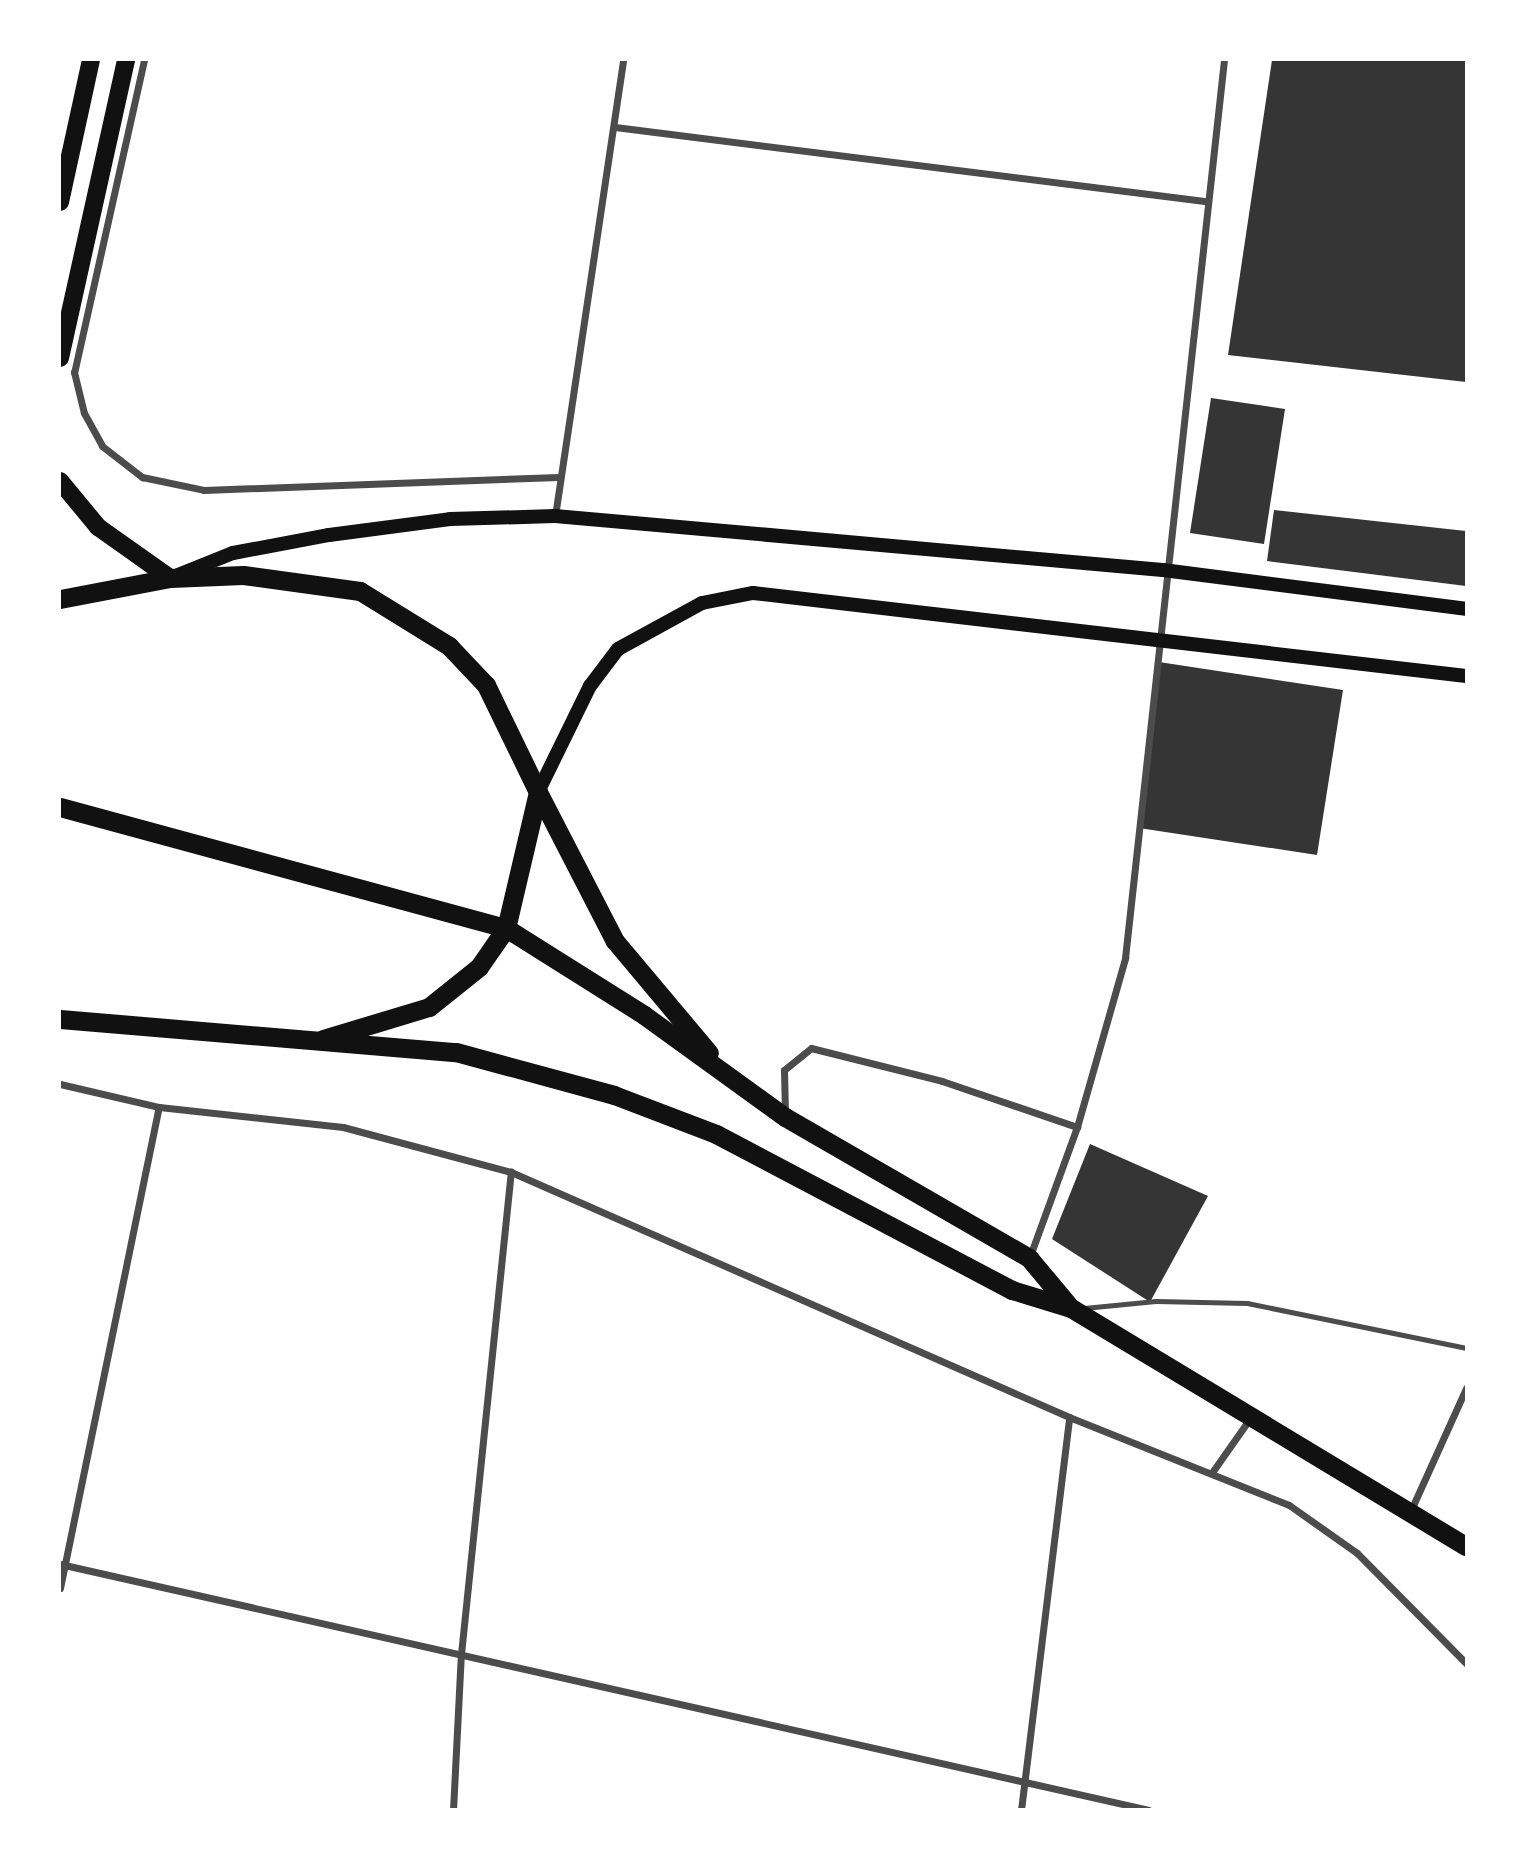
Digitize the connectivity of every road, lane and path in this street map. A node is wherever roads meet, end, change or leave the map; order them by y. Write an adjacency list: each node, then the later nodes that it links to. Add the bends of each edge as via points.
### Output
1 (91, 60): 8 (main road)
2 (126, 60): 9 (main road)
3 (144, 60): 10 (street)
4 (623, 60): 6 (street)
5 (1223, 60): 7 (street)
6 (615, 127): 7 (street); 12 (street)
7 (1204, 201): 15 (street)
8 (60, 202)
9 (80, 265): 10 (street); 11 (main road)
10 (93, 288): 12 (street, via 74,372 84,413 102,446 142,477 204,490)
11 (60, 358)
12 (559, 477): 14 (street)
13 (60, 481): 16 (main road, via 98,527)
14 (555, 516): 15 (main road); 16 (main road, via 450,519 329,535 233,552)
15 (1163, 570): 18 (main road); 19 (street)
16 (170, 578): 17 (highway); 21 (highway, via 243,575 360,591 404,613 449,646 486,685)
17 (60, 599)
18 (1466, 610)
19 (1157, 639): 20 (main road); 21 (main road, via 753,593 702,603 618,649 590,686); 30 (street, via 1125,958)
20 (1466, 676)
21 (537, 792): 23 (highway); 27 (highway, via 615,941)
22 (60, 807): 23 (highway)
23 (506, 928): 25 (highway, via 479,967 429,1007); 27 (highway, via 644,1015)
24 (60, 1019): 25 (highway)
25 (309, 1042): 33 (highway, via 456,1052 614,1095 716,1134 1012,1290)
26 (60, 1084): 28 (street)
27 (737, 1085): 29 (highway)
28 (159, 1107): 31 (street, via 343,1127); 41 (street)
29 (785, 1117): 30 (street, via 784,1070 811,1048 942,1081); 32 (highway)
30 (1077, 1127): 32 (street)
31 (511, 1172): 37 (street); 43 (street)
32 (1029, 1258): 33 (highway)
33 (1071, 1308): 34 (lane, via 1156,1301 1247,1303); 36 (highway)
34 (1466, 1348)
35 (1466, 1388): 39 (street)
36 (1252, 1416): 38 (street); 39 (highway)
37 (1069, 1417): 38 (street); 45 (street)
38 (1213, 1471): 44 (street, via 1289,1505 1357,1553)
39 (1410, 1510): 40 (highway)
40 (1466, 1546)
41 (61, 1564): 42 (street); 43 (street)
42 (60, 1588)
43 (461, 1654): 45 (street); 46 (street)
44 (1466, 1663)
45 (1025, 1778): 47 (street); 48 (street)
46 (453, 1810)
47 (1021, 1810)
48 (1149, 1810)

